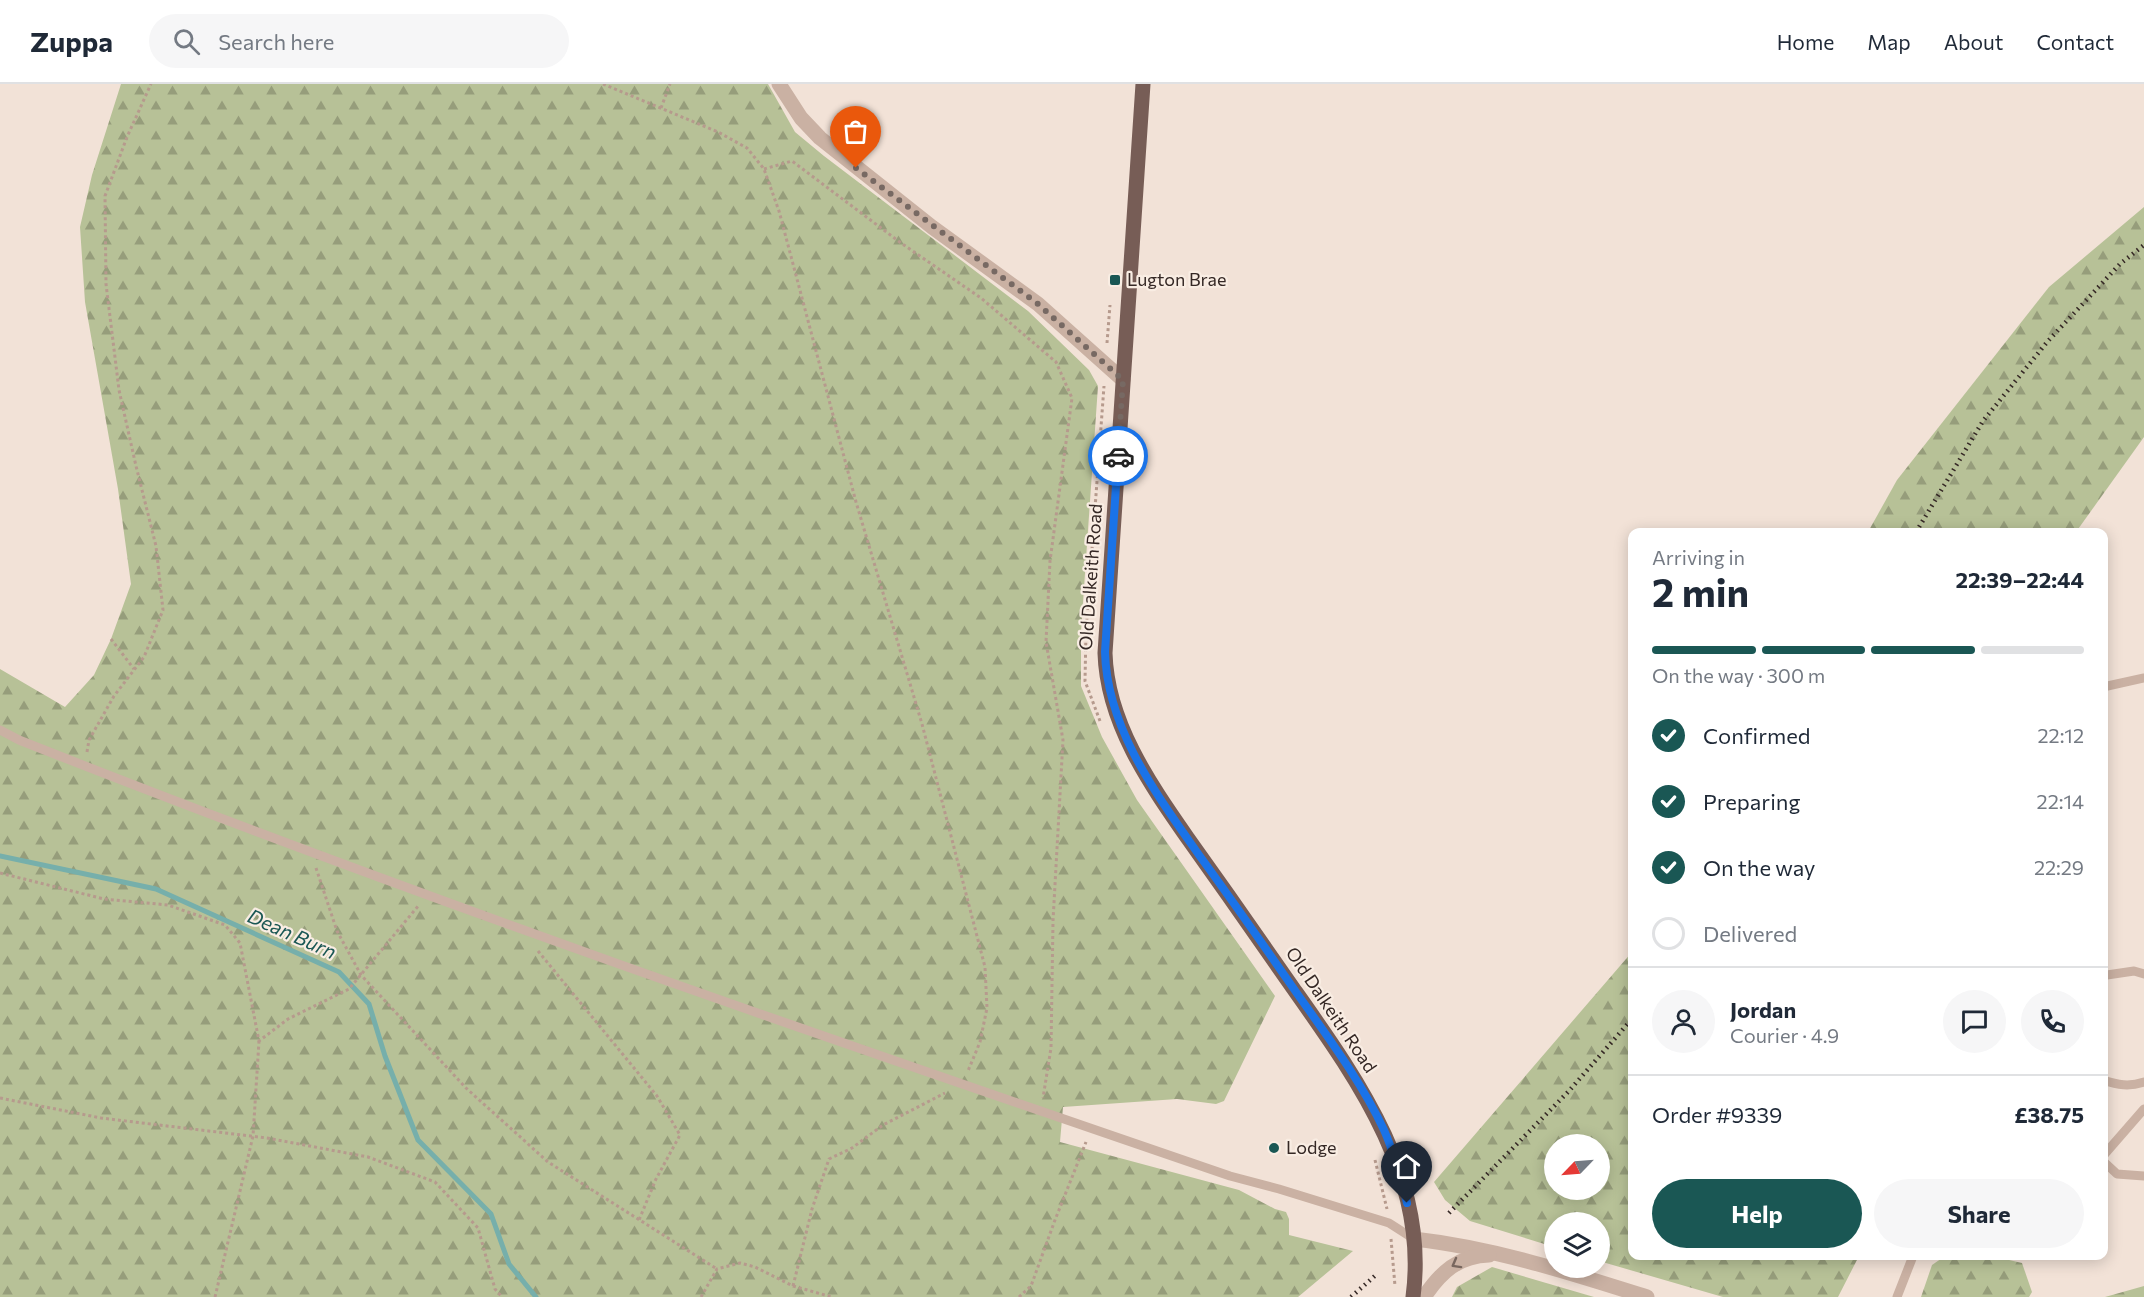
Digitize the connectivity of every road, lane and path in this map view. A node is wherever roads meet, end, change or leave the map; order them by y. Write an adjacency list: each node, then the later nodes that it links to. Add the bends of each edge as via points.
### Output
1 (151, 84): 12 (path, via 105,196 106,284 119,390 156,546 163,610 144,657)
2 (603, 84): 6 (path)
3 (670, 84): 6 (path)
4 (778, 84): 9 (street, via 820,138 1038,304)
5 (1143, 84): 10 (main road, Old Dalkeith Road)
6 (661, 108): 7 (path, via 747,148)
7 (764, 170): 28 (path, via 779,211 856,502 922,724 985,967 987,1008 980,1042); 31 (path, via 792,161 981,298 1056,362 1072,398 1050,561 1046,642 1063,740 1051,1048)
8 (1110, 299): 9 (path)
9 (1105, 365): 10 (street); 15 (path, via 1085,681)
10 (1123, 380): 40 (main road, Old Dalkeith Road, via 1105,652 1113,705 1156,791 1367,1099 1394,1155)
11 (111, 639): 12 (path)
12 (134, 669): 17 (path, via 89,740)
13 (2144, 678): 14 (lane)
14 (2108, 686)
15 (1103, 726)
16 (0, 730): 17 (lane)
17 (85, 766): 18 (lane)
18 (311, 852): 20 (lane); 23 (path, via 337,931)
19 (0, 873): 25 (path, via 104,899 168,905 225,925 240,943)
20 (427, 894): 21 (lane); 23 (path)
21 (519, 928): 28 (lane); 38 (path, via 657,1096 680,1135)
22 (2144, 974): 24 (lane, via 2134,971)
23 (361, 975): 25 (path, via 349,989 288,1019); 38 (path, via 466,1088 548,1162)
24 (2108, 975)
25 (260, 1041): 33 (path)
26 (2108, 1082): 27 (lane, via 2122,1086)
27 (2144, 1082)
28 (962, 1084): 31 (lane); 44 (path, via 883,1125 829,1159)
29 (0, 1098): 33 (path, via 101,1118)
30 (2144, 1109): 34 (lane)
31 (1041, 1112): 32 (lane)
32 (1092, 1129): 39 (lane, via 1230,1176); 50 (path, via 1031,1286)
33 (253, 1136): 46 (path); 47 (path, via 368,1157 435,1182 478,1228 495,1289)
34 (2108, 1150)
35 (1372, 1152): 39 (path)
36 (2108, 1166): 37 (lane, via 2117,1174)
37 (2144, 1176)
38 (639, 1220): 43 (path)
39 (1389, 1223): 40 (lane); 45 (path)
40 (1414, 1239): 41 (street); 51 (main road, Old Dalkeith Road)
41 (1501, 1254): 52 (street, one-way to 52, via 1459,1260 1440,1275); 53 (street)
42 (1911, 1260): 54 (lane)
43 (717, 1269): 44 (path, via 740,1263); 48 (path)
44 (793, 1286): 49 (path)
45 (1396, 1296)
46 (215, 1297)
47 (502, 1297)
48 (700, 1297)
49 (832, 1297)
50 (1019, 1297)
51 (1413, 1297)
52 (1424, 1297)
53 (1647, 1297)
54 (1896, 1297)

